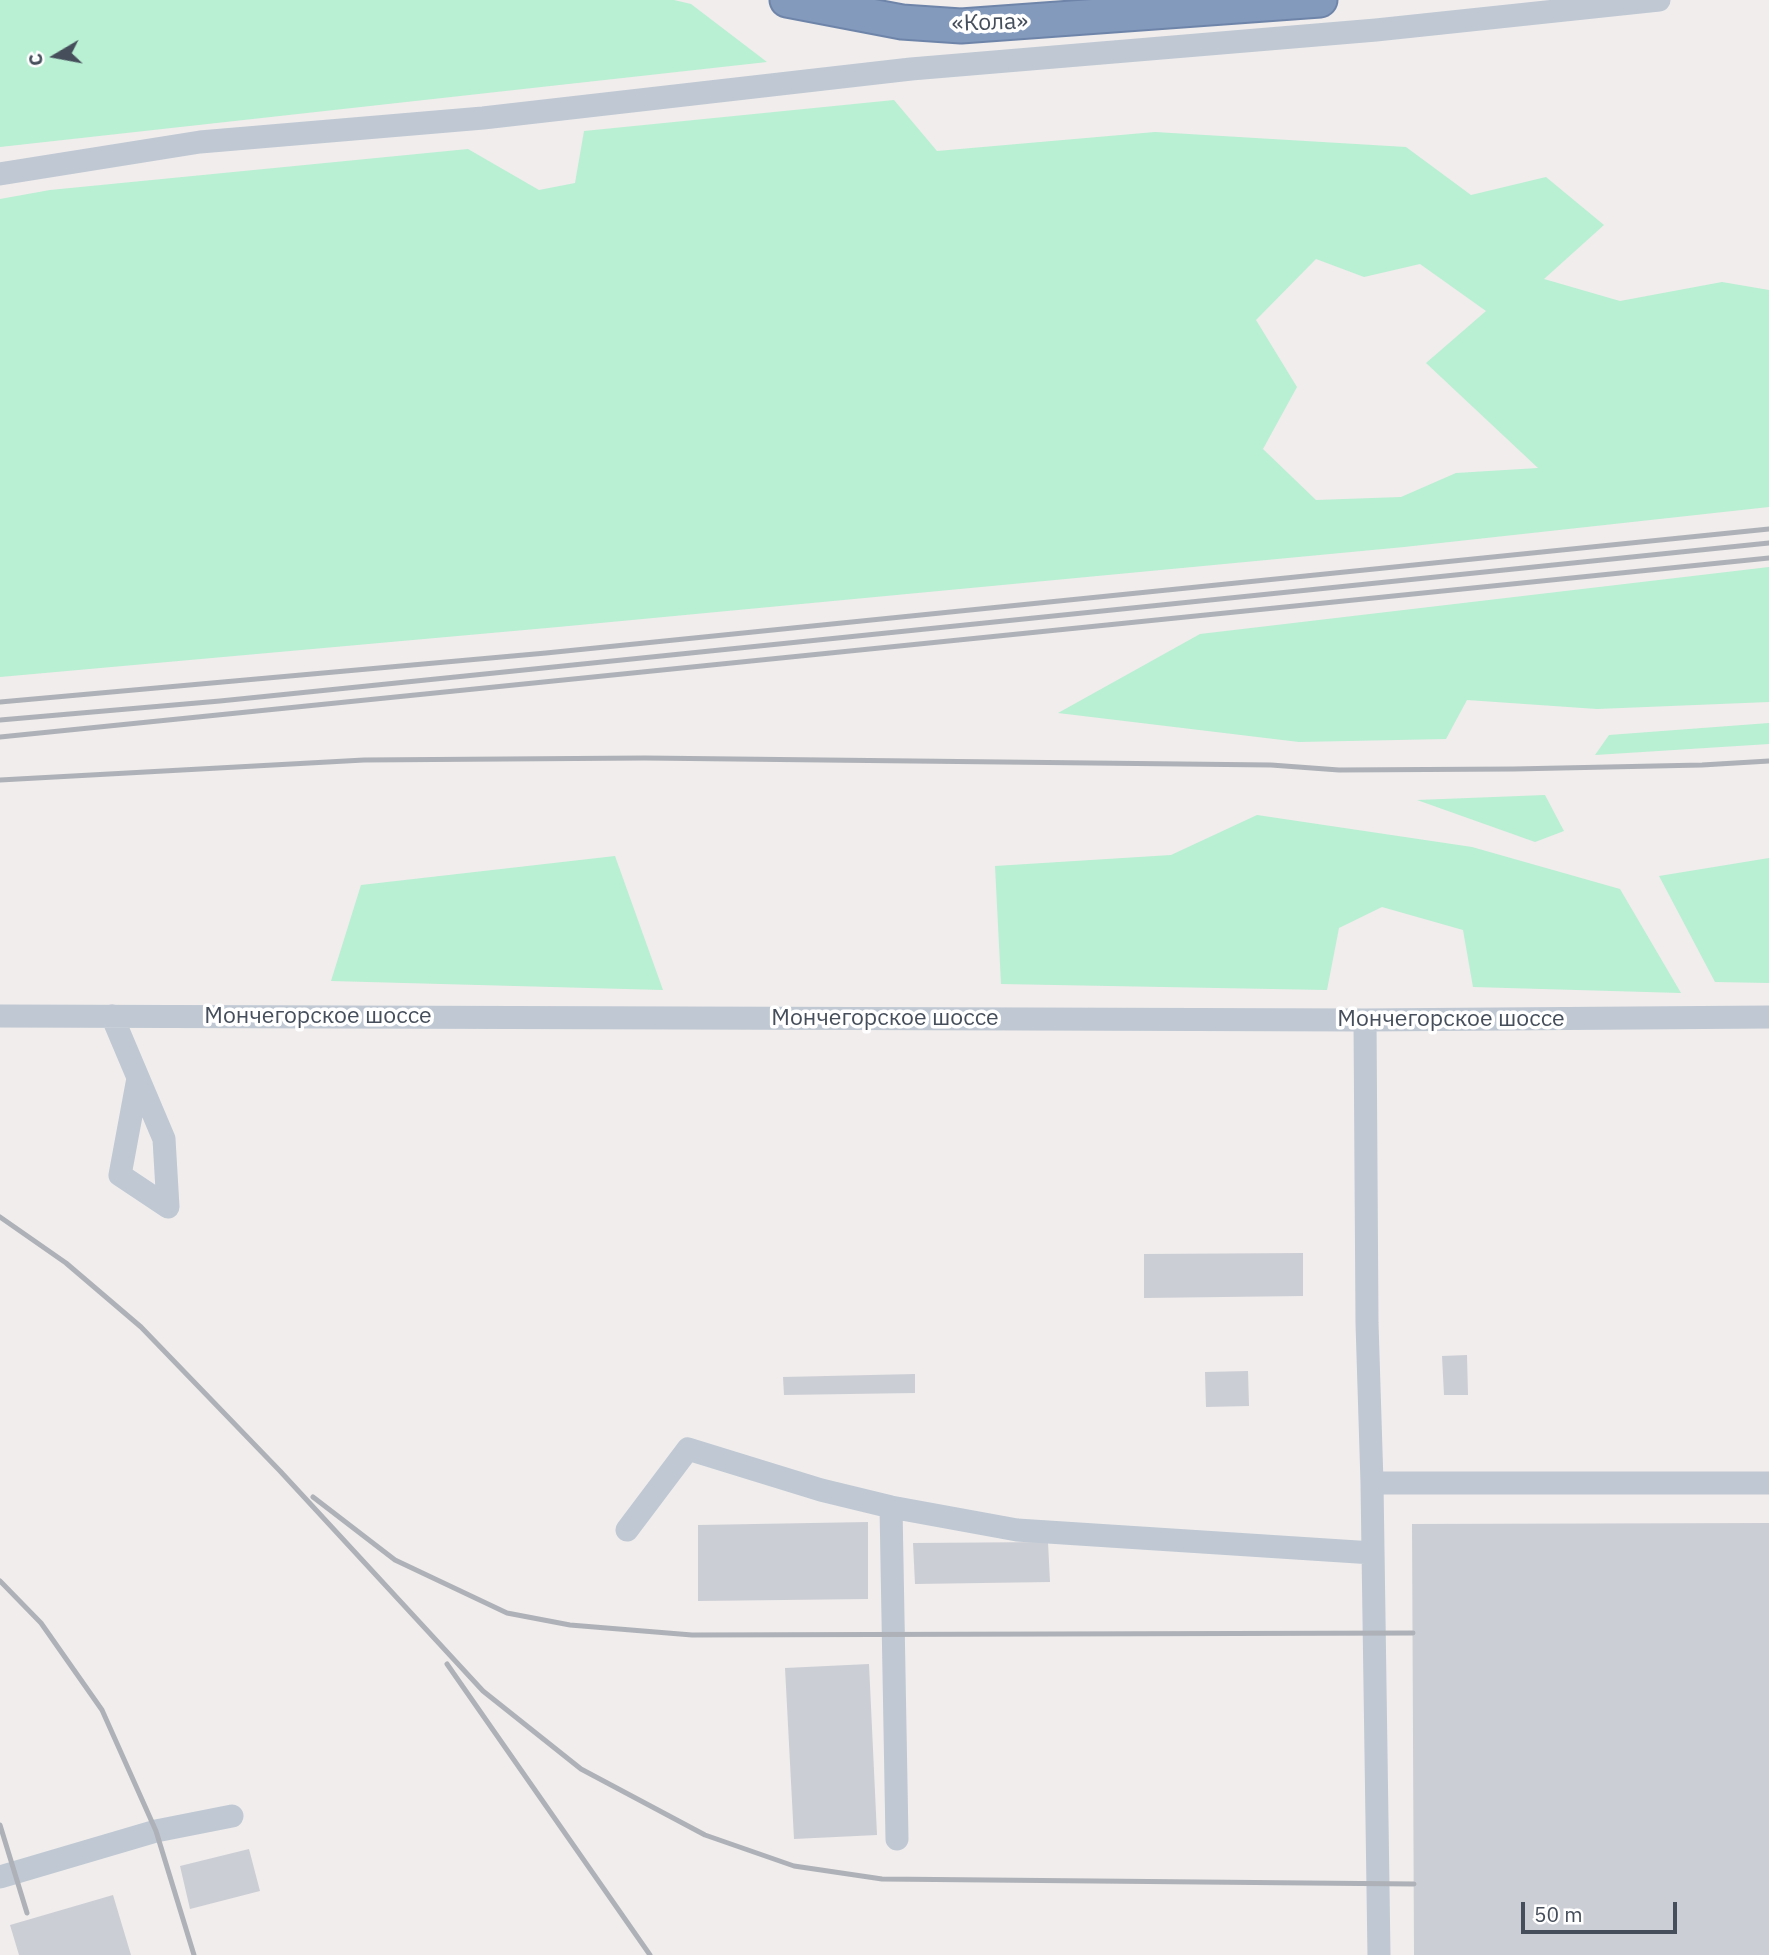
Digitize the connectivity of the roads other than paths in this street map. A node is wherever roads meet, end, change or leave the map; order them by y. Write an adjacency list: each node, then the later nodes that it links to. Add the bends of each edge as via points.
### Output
1 (787, 0): 2 (highway, «Кола», via 902,22 961,26)
2 (1320, 0)
3 (1659, 0): 4 (street, via 1376,30 911,69 483,118 201,142)
4 (0, 174)
5 (0, 1016): 6 (street, Мончегорское шоссе)
6 (112, 1016): 8 (street, Мончегорское шоссе); 9 (street)
7 (1769, 1017): 8 (street, Мончегорское шоссе)
8 (1365, 1020): 10 (street)
9 (138, 1078): 9 (street, via 164,1139 168,1207 120,1175)
10 (1372, 1483): 11 (street); 14 (street)
11 (1769, 1483)
12 (891, 1507): 13 (street, via 688,1449); 14 (street, via 1017,1530); 16 (street)
13 (627, 1530)
14 (1373, 1553): 18 (street)
15 (232, 1816): 17 (street, via 156,1831)
16 (897, 1839)
17 (0, 1877)
18 (1380, 1955)

